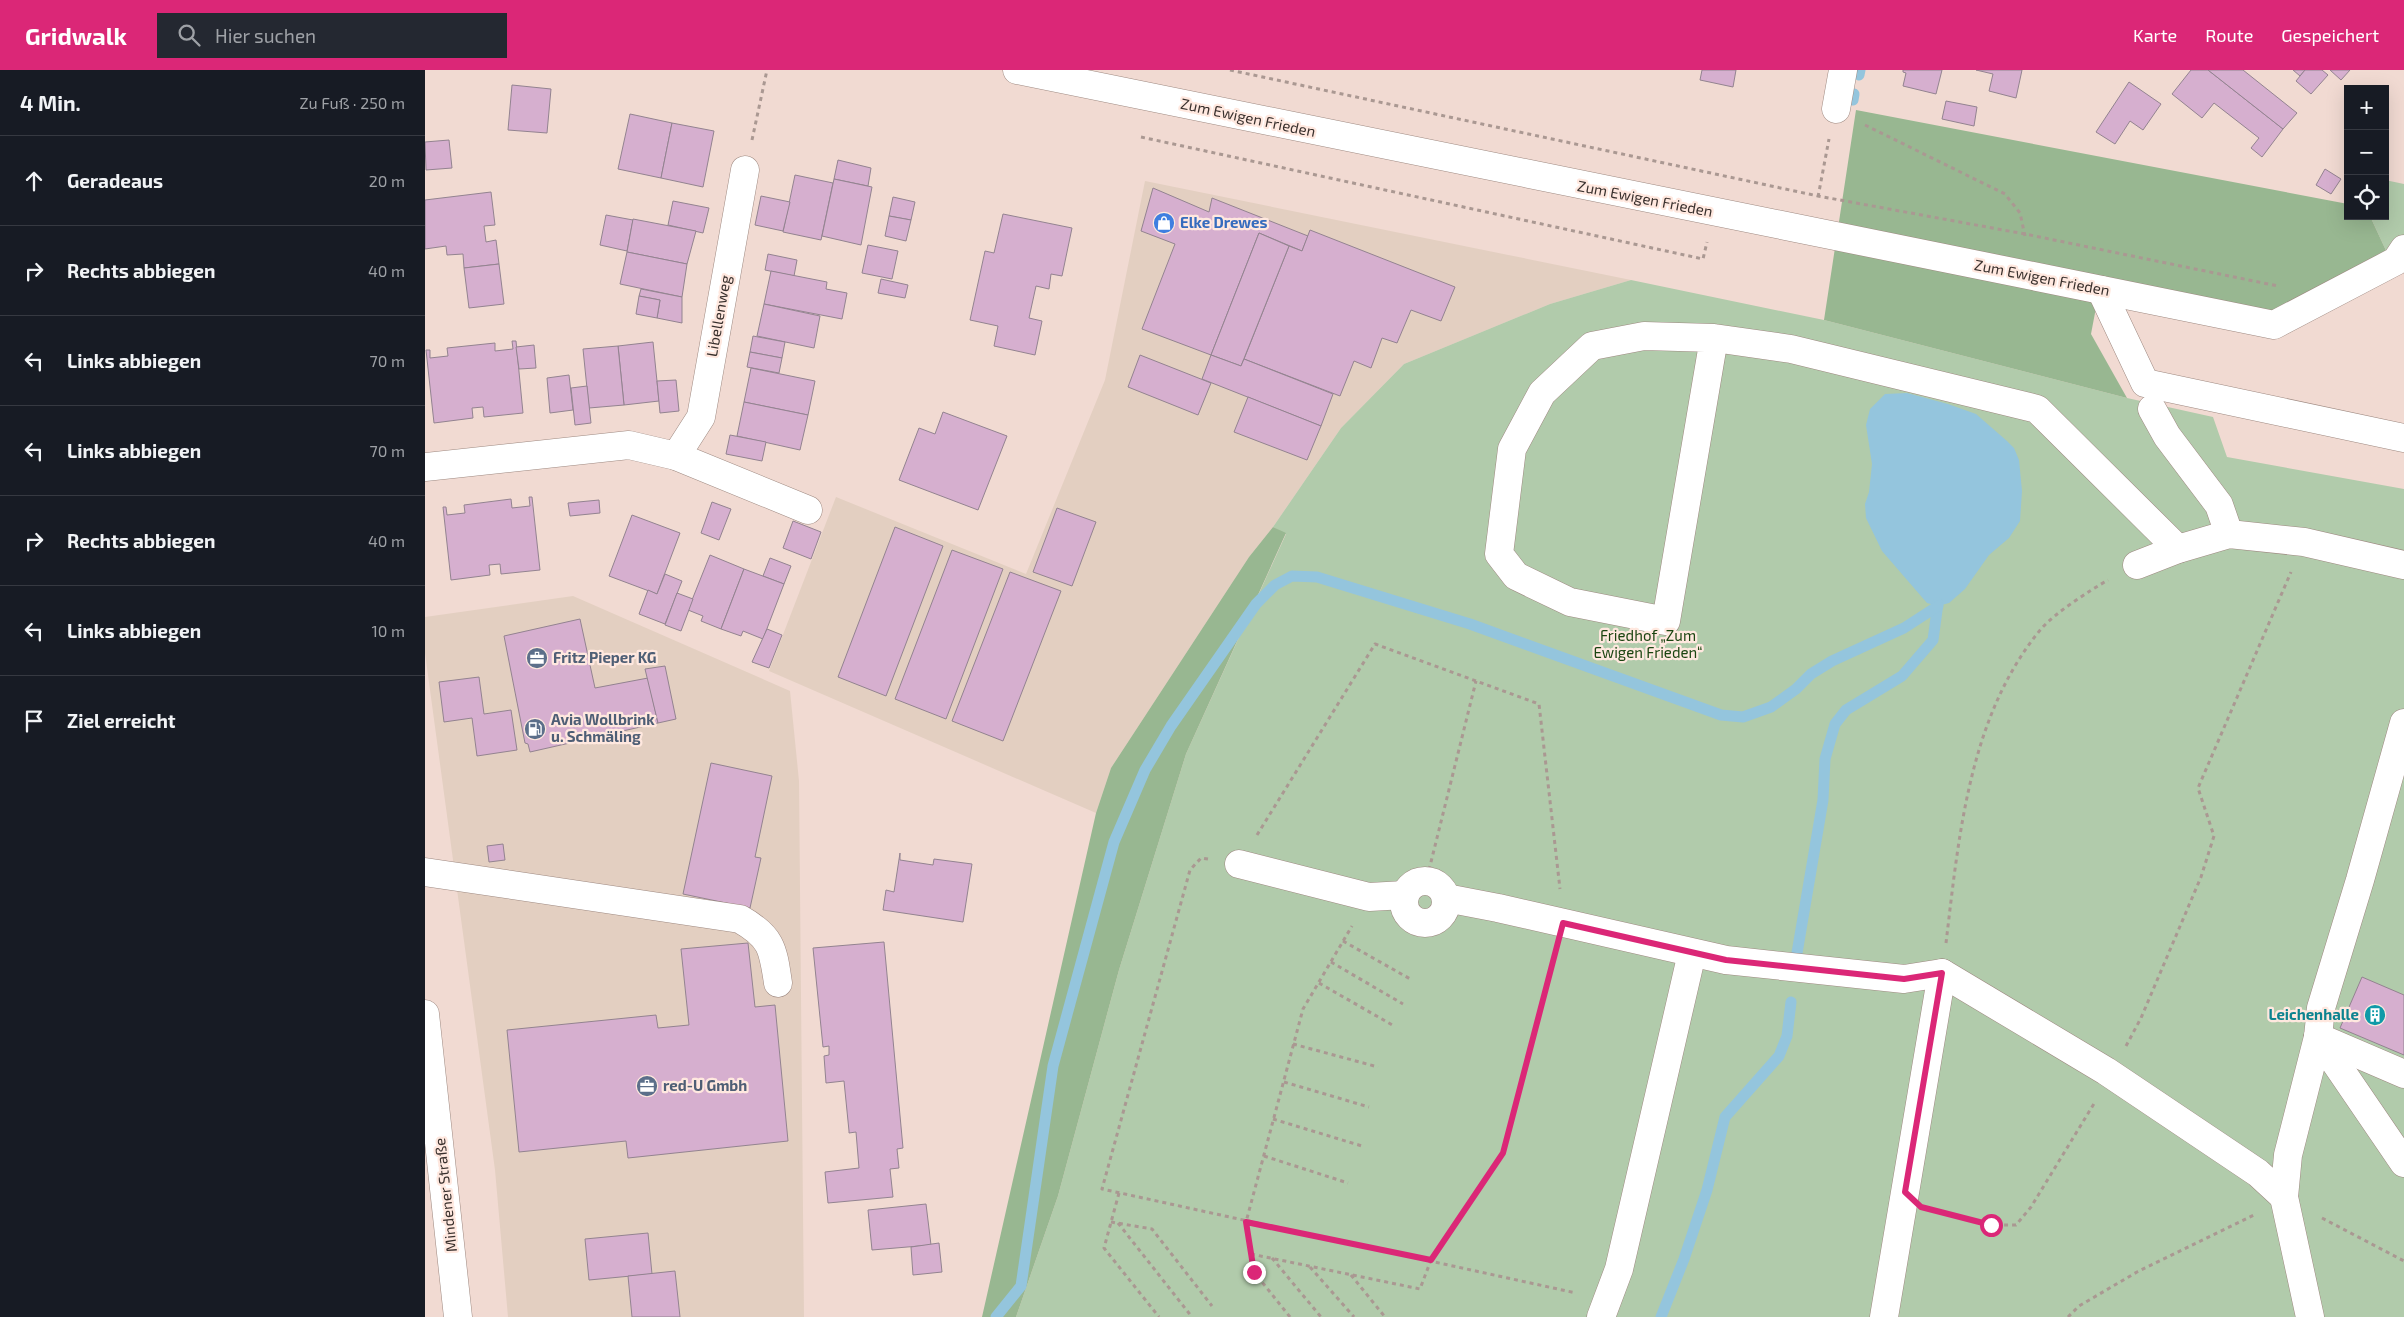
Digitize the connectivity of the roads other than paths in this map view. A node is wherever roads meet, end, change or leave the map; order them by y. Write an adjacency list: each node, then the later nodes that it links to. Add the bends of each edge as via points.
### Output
1 (1017, 70): 6 (street, Zum Ewigen Frieden)
2 (1843, 70): 3 (street)
3 (1836, 109)
4 (745, 170): 10 (street, Libellenweg, via 701,417)
5 (2401, 257): 6 (street, Zum Ewigen Frieden, via 2274,325)
6 (2101, 290): 9 (street, via 2145,383)
7 (1713, 338): 7 (street, via 1666,621 1570,602 1517,576 1499,554 1512,449 1542,392 1592,346 1644,336); 14 (street, via 1791,349 2037,409)
8 (2152, 409): 13 (street, via 2167,436 2219,505)
9 (2404, 438)
10 (676, 456): 11 (street, via 629,445); 12 (street)
11 (425, 467)
12 (809, 510)
13 (2229, 534): 14 (street); 16 (street, via 2304,542)
14 (2179, 549): 15 (street)
15 (2137, 565)
16 (2404, 565)
17 (2404, 723): 24 (street, via 2321,1008)
18 (1239, 864): 20 (street, via 1369,897 1426,891)
19 (425, 872): 22 (street, via 740,920 757,929 773,950)
20 (1692, 953): 21 (street, via 1726,960 1904,979); 30 (street, via 1619,1268)
21 (1942, 973): 29 (street, via 2111,1074 2258,1173); 32 (street)
22 (778, 983)
23 (425, 1014): 25 (street, Mindener Straße)
24 (2318, 1037): 26 (street); 28 (street); 29 (street, via 2288,1155)
25 (428, 1060): 27 (street, Mindener Straße)
26 (2404, 1074)
27 (431, 1116): 31 (street, Mindener Straße)
28 (2404, 1163)
29 (2285, 1198): 33 (street)
30 (1603, 1308)
31 (458, 1317)
32 (1884, 1317)
33 (2310, 1317)

